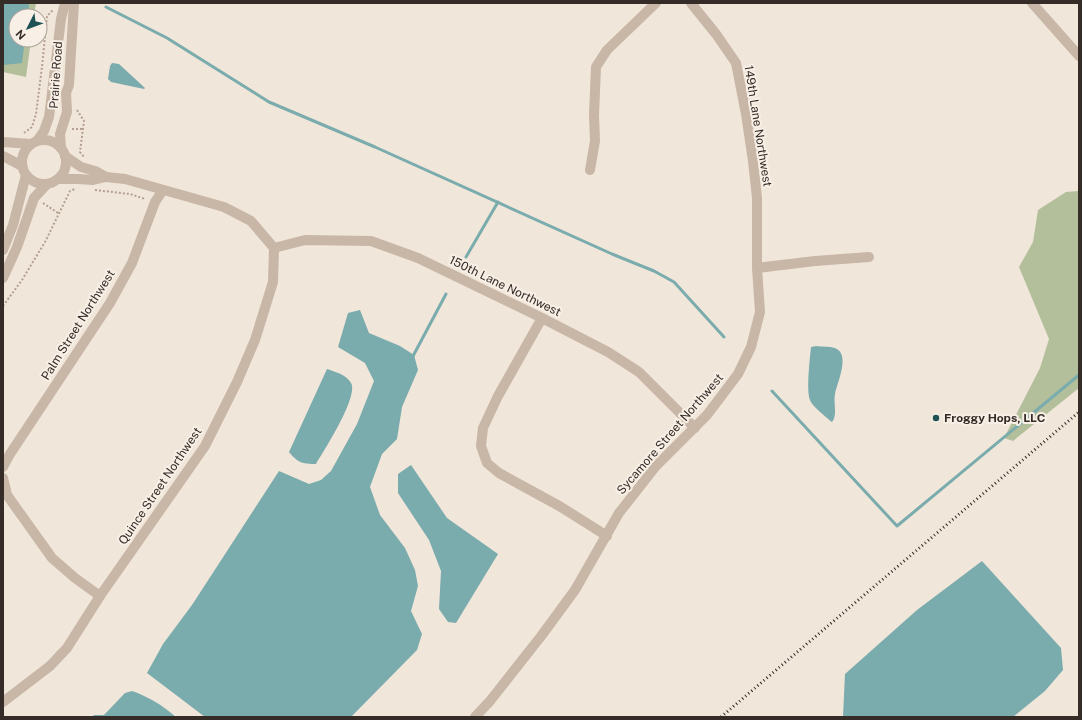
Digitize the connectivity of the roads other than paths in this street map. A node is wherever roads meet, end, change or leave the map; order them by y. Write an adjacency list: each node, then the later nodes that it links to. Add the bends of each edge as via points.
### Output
1 (65, 3): 8 (street, Prairie Road, via 49,117 44,131)
2 (74, 3): 9 (street, Prairie Road, via 69,85 66,93 67,112 60,134)
3 (656, 3): 12 (street, via 606,50 596,67 595,141)
4 (691, 3): 20 (street, 149th Lane Northwest, via 736,63 757,198)
5 (1032, 3): 6 (street)
6 (1079, 56)
7 (3, 142): 8 (street)
8 (34, 143): 9 (street, via 50,141); 11 (street, Prairie Road, via 26,149 23,156)
9 (63, 152): 13 (street, via 81,167); 14 (street, Prairie Road, via 65,168)
10 (3, 156): 11 (street)
11 (24, 170): 15 (street, via 35,182); 18 (street, Prairie Road, via 22,193)
12 (590, 170)
13 (106, 177): 14 (street, via 92,180); 16 (street, via 125,179)
14 (58, 179): 15 (street)
15 (47, 184): 21 (street, via 34,198)
16 (163, 190): 17 (street, via 224,206 251,222); 24 (street, Palm Street Northwest, via 155,202 132,263 110,303)
17 (274, 248): 22 (street, 150th Lane Northwest, via 305,240 370,241 418,258); 27 (street, Quince Street Northwest, via 273,282 255,340 205,446)
18 (3, 250)
19 (869, 257): 20 (street, via 815,260)
20 (758, 268): 23 (street, Sycamore Street Northwest, via 760,312 751,347 738,374)
21 (3, 278)
22 (542, 318): 23 (street, 150th Lane Northwest, via 608,352 639,372); 26 (street, via 498,396 483,428 481,446 487,463 499,473)
23 (695, 428): 26 (street, Sycamore Street Northwest, via 656,466 619,514)
24 (3, 467)
25 (3, 478): 27 (street, via 7,495 52,558)
26 (607, 536): 29 (street, Sycamore Street Northwest, via 575,590 542,635 490,701)
27 (100, 596): 28 (street, Quince Street Northwest, via 67,648 30,683)
28 (3, 702)
29 (474, 717)

